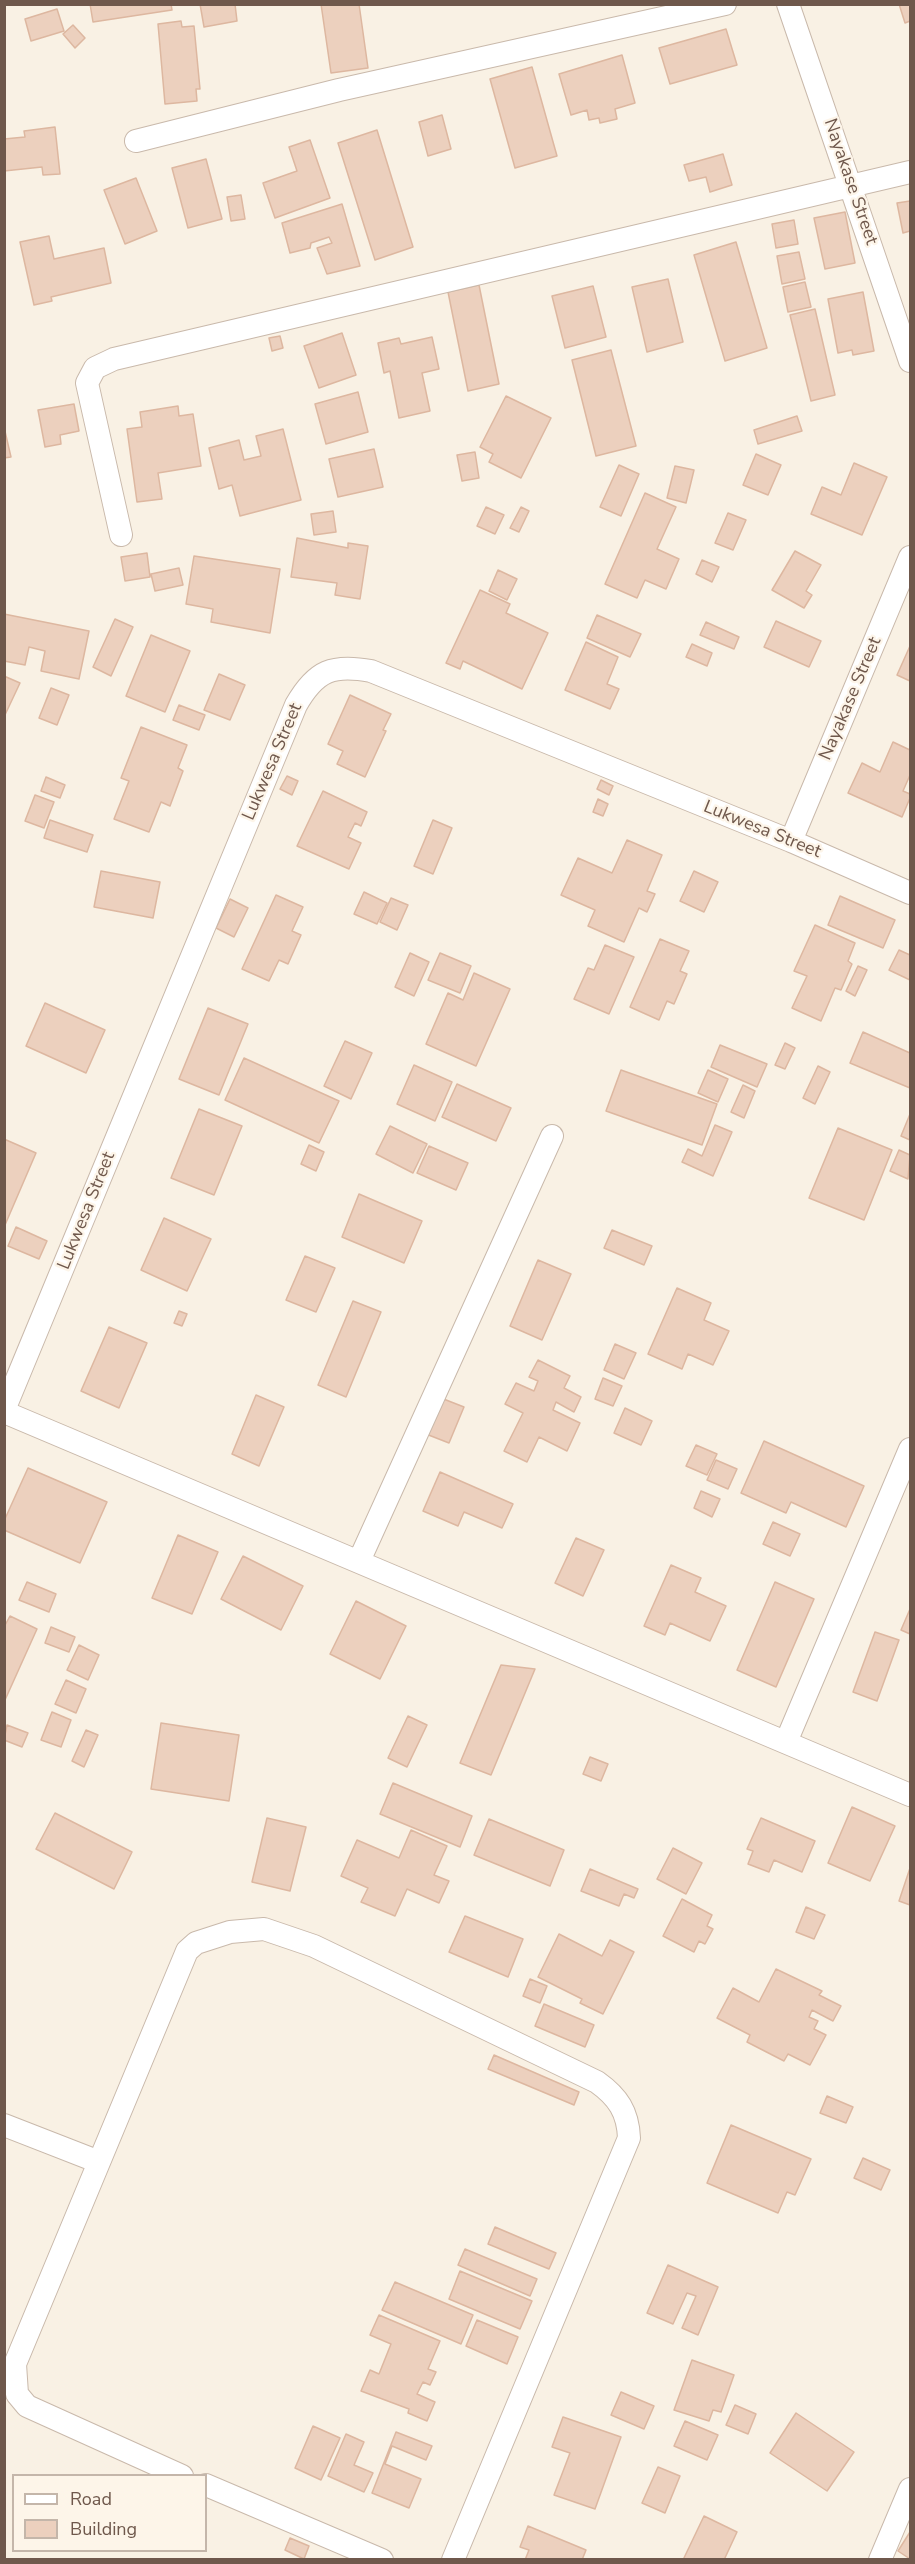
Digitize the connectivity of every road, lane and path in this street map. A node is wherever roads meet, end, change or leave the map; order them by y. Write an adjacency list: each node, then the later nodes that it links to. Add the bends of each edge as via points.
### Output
1 (725, 4): 3 (street, via 339,90)
2 (788, 4): 5 (street, Nayakase Street)
3 (136, 141)
4 (910, 172): 5 (street)
5 (852, 185): 6 (street, Nayakase Street); 7 (street, via 114,359 95,368 87,383)
6 (910, 361)
7 (121, 535)
8 (910, 557): 9 (street, Nayakase Street)
9 (791, 841): 10 (street, Lukwesa Street); 12 (street, Lukwesa Street, via 371,671 348,666 328,671 306,688 296,705)
10 (910, 893)
11 (552, 1136): 14 (street)
12 (4, 1411): 14 (street)
13 (910, 1449): 15 (street)
14 (359, 1561): 15 (street)
15 (786, 1742): 16 (street)
16 (910, 1795)
17 (4, 2126): 18 (street)
18 (99, 2162): 19 (street, via 15,2364 16,2394 27,2406); 23 (street, via 187,1951 196,1943 230,1932 264,1929 314,1946 563,2064 614,2094 623,2107 629,2138)
19 (180, 2474)
20 (207, 2486): 22 (street)
21 (910, 2488): 24 (street)
22 (382, 2559)
23 (453, 2559)
24 (880, 2559)

